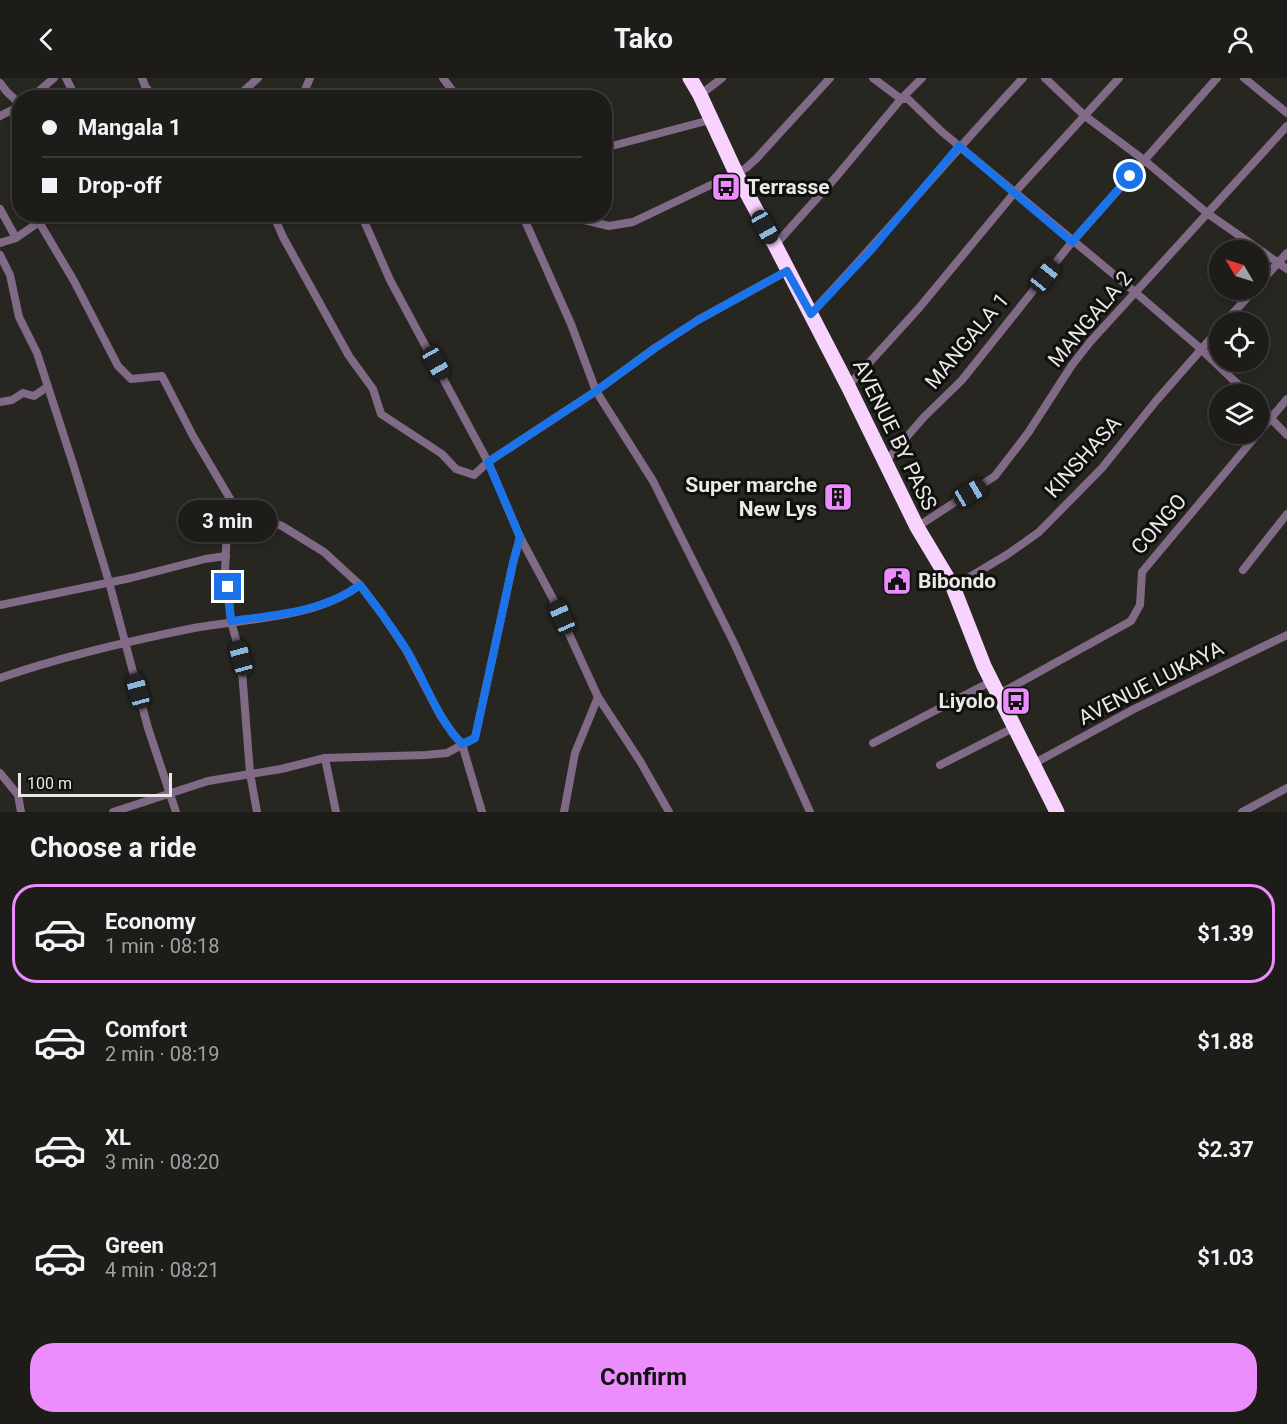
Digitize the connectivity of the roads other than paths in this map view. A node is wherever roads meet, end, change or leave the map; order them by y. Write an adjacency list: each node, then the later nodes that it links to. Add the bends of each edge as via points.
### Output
1 (54, 78): 16 (street)
2 (243, 78): 15 (street)
3 (258, 78): 15 (street)
4 (690, 78): 18 (highway, AVENUE BY PASS)
5 (723, 78): 18 (street)
6 (830, 78): 28 (street, via 756,159)
7 (873, 78): 20 (street)
8 (922, 78): 20 (street)
9 (1023, 78): 26 (street)
10 (1045, 78): 22 (street)
11 (1119, 78): 22 (street)
12 (1216, 78): 27 (street, MANGALA 1)
13 (1244, 78): 21 (street)
14 (0, 83): 19 (street)
15 (247, 87): 17 (street)
16 (40, 90)
17 (244, 90)
18 (700, 95): 23 (highway, AVENUE BY PASS)
19 (12, 97)
20 (901, 99): 26 (street, via 908,99); 40 (street)
21 (1287, 113)
22 (1085, 116): 27 (street); 29 (street)
23 (710, 120): 25 (street); 28 (highway, AVENUE BY PASS)
24 (1287, 126): 31 (street, MANGALA 2)
25 (612, 146)
26 (959, 146): 29 (street); 50 (street)
27 (1144, 160): 31 (street); 38 (street, MANGALA 1)
28 (736, 173): 36 (street, via 633,222 609,226); 40 (highway, AVENUE BY PASS)
29 (1016, 192): 38 (street); 54 (street)
30 (0, 209): 37 (street)
31 (1207, 213): 43 (street); 47 (street, MANGALA 2)
32 (39, 222): 37 (street); 64 (street, via 118,366 131,379 162,376)
33 (276, 222): 62 (street, via 349,356 373,389 381,414 442,454 456,469 474,475)
34 (365, 222): 62 (street, via 390,280)
35 (526, 222): 56 (street)
36 (592, 222)
37 (16, 238): 39 (street)
38 (1072, 242): 47 (street); 63 (street, MANGALA 1, via 962,380)
39 (0, 243)
40 (775, 245): 45 (highway, AVENUE BY PASS)
41 (1287, 253): 43 (street)
42 (0, 255): 55 (street)
43 (1278, 262): 44 (street); 46 (street)
44 (1287, 269)
45 (787, 271): 50 (highway, AVENUE BY PASS); 56 (street, via 698,320)
46 (1269, 272)
47 (1135, 292): 52 (street); 66 (street, MANGALA 2, via 1072,364 995,476)
48 (1245, 300): 49 (street)
49 (1234, 312)
50 (811, 314): 54 (highway, AVENUE BY PASS)
51 (1209, 340): 52 (street, KINSHASA)
52 (1201, 349): 53 (street); 72 (street, KINSHASA, via 1102,468 1039,532)
53 (1238, 384)
54 (848, 386): 63 (highway, AVENUE BY PASS)
55 (46, 387): 58 (street, via 34,396 24,393); 70 (street)
56 (596, 391): 62 (street); 98 (street, via 654,481 735,645)
57 (1287, 399): 60 (street, CONGO)
58 (0, 402)
59 (1269, 415): 60 (street)
60 (1272, 418): 61 (street); 78 (street, CONGO, via 1142,572 1140,605 1131,621)
61 (1287, 435)
62 (488, 462): 67 (street)
63 (884, 462): 66 (highway, AVENUE BY PASS)
64 (235, 507): 68 (street, via 227,527); 71 (street, via 305,539)
65 (1287, 514): 69 (street)
66 (917, 527): 72 (highway, AVENUE BY PASS)
67 (520, 537): 79 (street); 82 (street, via 475,738)
68 (226, 556): 70 (street); 74 (street)
69 (1243, 570)
70 (109, 582): 73 (street); 76 (street)
71 (360, 585): 74 (street, via 309,609); 82 (street, via 406,650 441,715)
72 (953, 586): 78 (highway, AVENUE BY PASS)
73 (0, 604)
74 (231, 621): 76 (street); 87 (street, via 241,658)
75 (1287, 635): 84 (street, AVENUE LUKAYA)
76 (125, 642): 77 (street); 89 (street)
77 (0, 678)
78 (996, 688): 80 (highway, AVENUE BY PASS); 81 (street, CONGO)
79 (598, 697): 96 (street, via 575,753); 97 (street)
80 (1015, 727): 84 (highway, AVENUE BY PASS); 85 (street)
81 (873, 743)
82 (462, 744): 83 (street, via 447,753); 95 (street)
83 (325, 758): 87 (street); 94 (street)
84 (1033, 764): 99 (highway, AVENUE BY PASS)
85 (940, 765)
86 (0, 773): 90 (street, via 18,795)
87 (250, 773): 89 (street); 93 (street)
88 (1287, 788): 100 (street)
89 (170, 793): 91 (street); 92 (street)
90 (21, 812)
91 (113, 812)
92 (176, 812)
93 (257, 812)
94 (336, 812)
95 (482, 812)
96 (564, 812)
97 (669, 812)
98 (810, 812)
99 (1058, 812)
100 (1242, 812)

